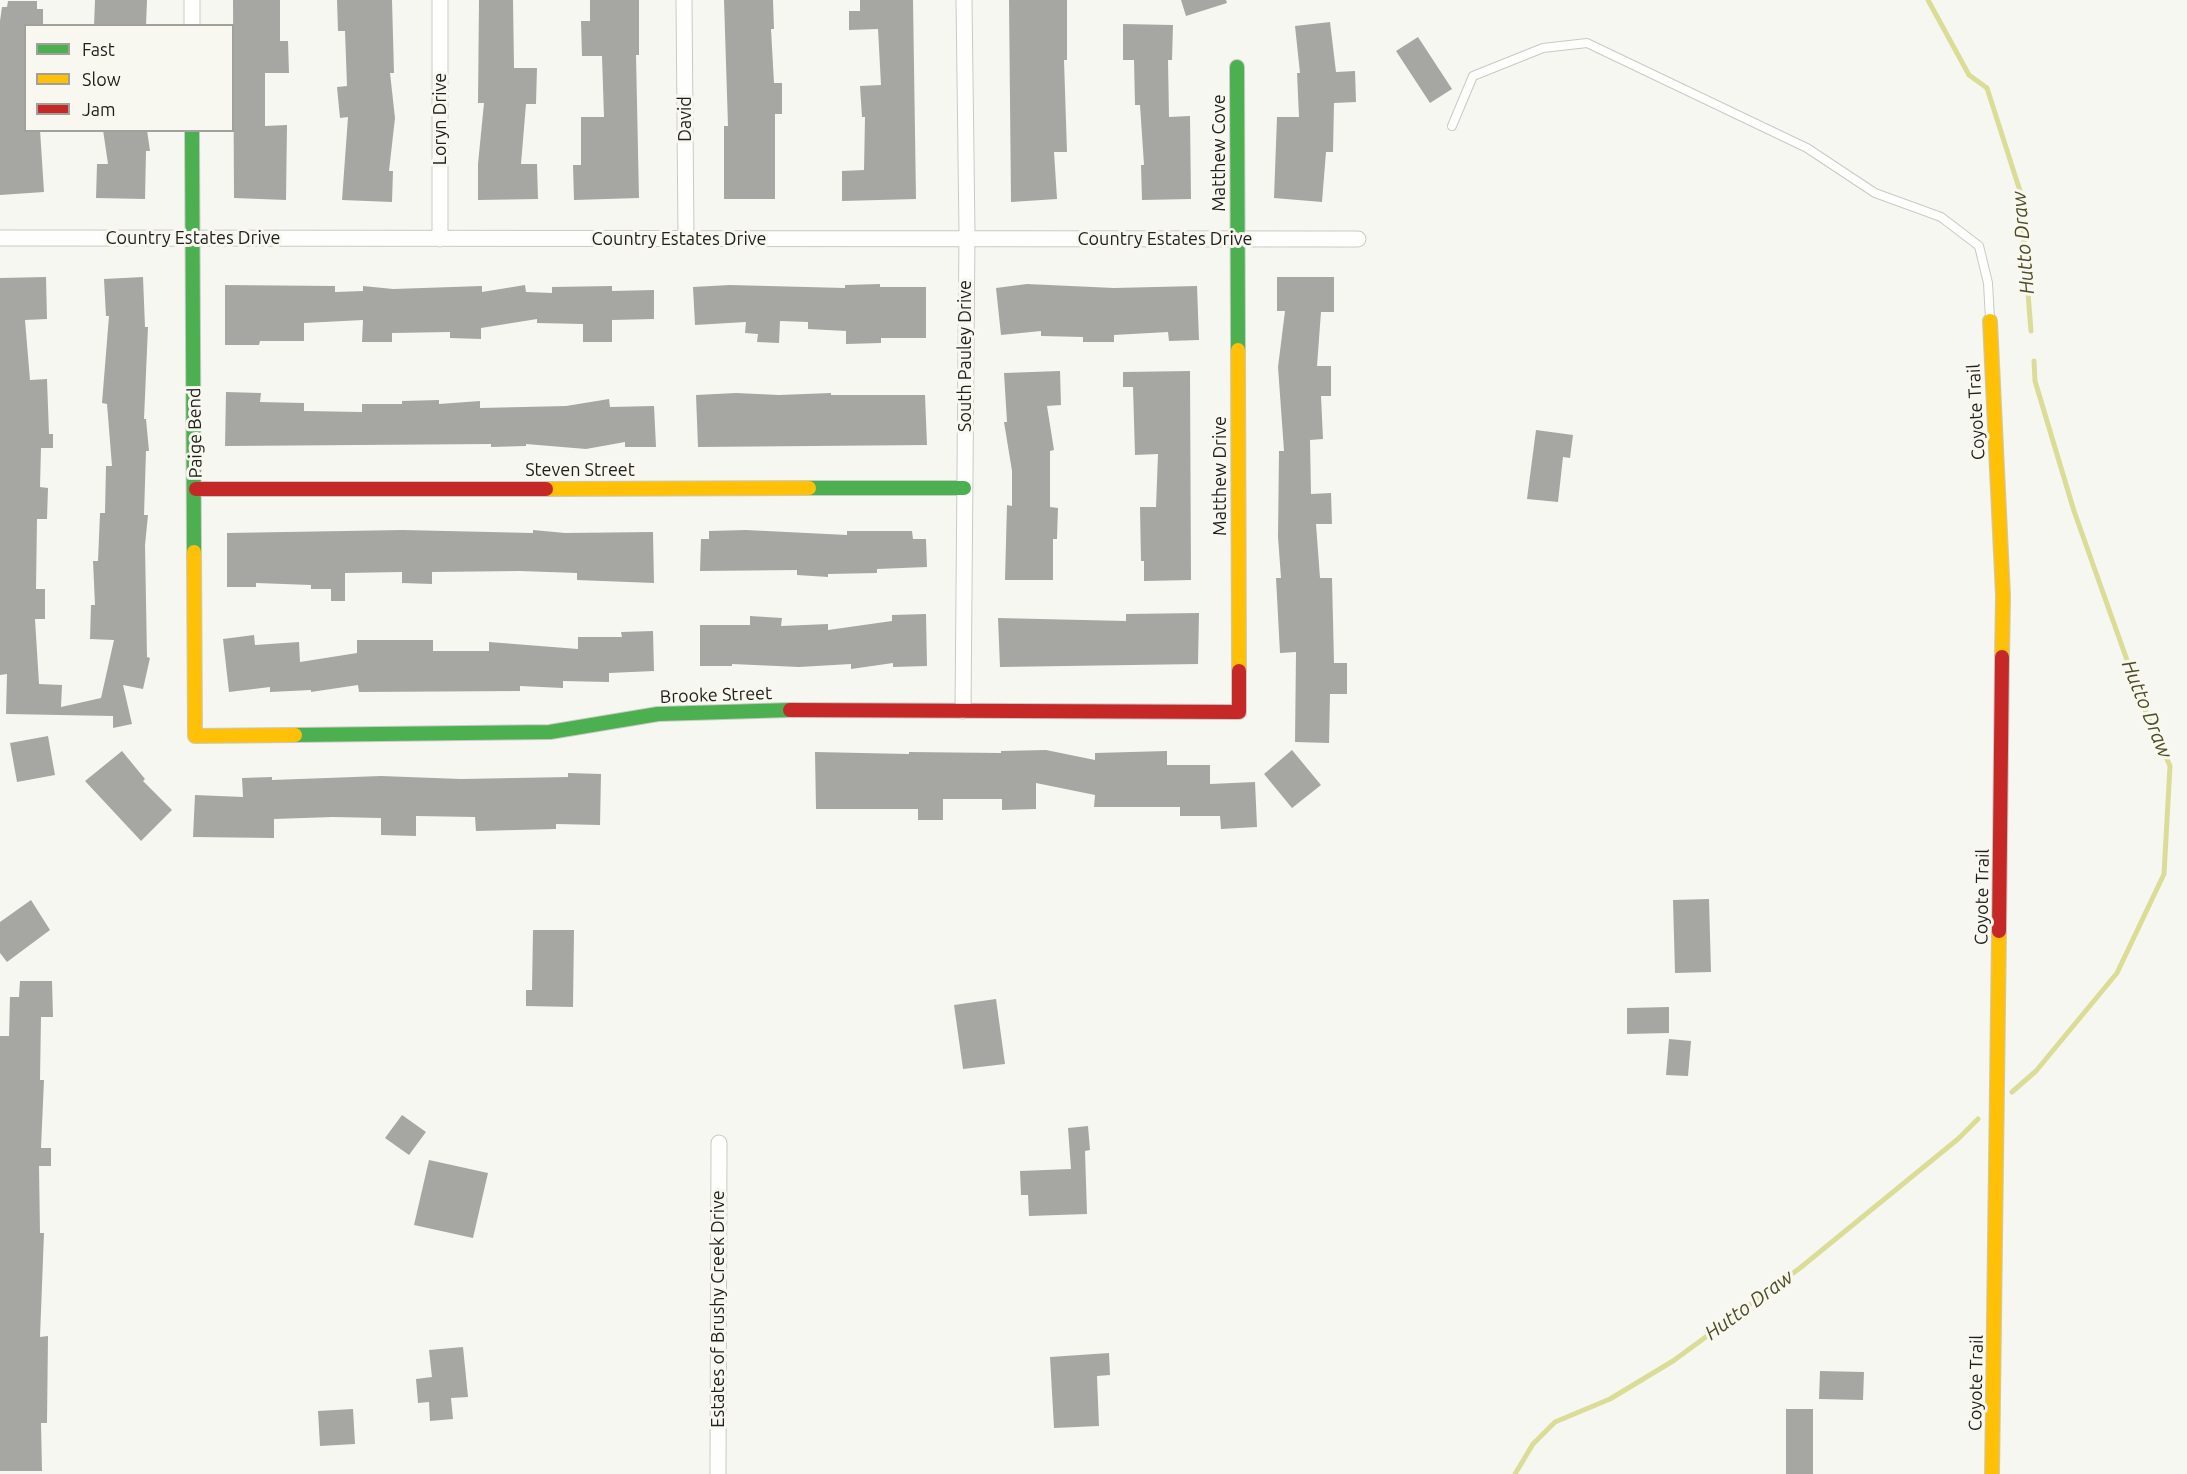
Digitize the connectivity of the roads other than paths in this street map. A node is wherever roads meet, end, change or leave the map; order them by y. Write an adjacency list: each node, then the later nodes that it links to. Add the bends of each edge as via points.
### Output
1 (192, 0): 5 (street)
2 (440, 0): 11 (street, Loryn Drive)
3 (684, 0): 12 (street, David)
4 (964, 0): 13 (street, South Pauley Drive)
5 (192, 24)
6 (1237, 67): 14 (street, Matthew Cove)
7 (1452, 126): 16 (lane, via 1473,76 1543,48 1587,43 1807,148 1875,193 1941,217 1979,246 1988,283)
8 (192, 132): 10 (street, Paige Bend)
9 (0, 238): 10 (street, Country Estates Drive)
10 (193, 238): 11 (street, Country Estates Drive); 18 (street, Paige Bend)
11 (440, 239): 12 (street, Country Estates Drive)
12 (686, 239): 13 (street, Country Estates Drive)
13 (966, 239): 14 (street, Country Estates Drive); 17 (street, South Pauley Drive)
14 (1237, 239): 15 (street, Country Estates Drive); 20 (street, Matthew Drive)
15 (1358, 240)
16 (1990, 321): 24 (street, Coyote Trail, via 2003,596)
17 (964, 488): 18 (street, Steven Street); 19 (street, South Pauley Drive)
18 (196, 489): 21 (street, Paige Bend)
19 (963, 711): 20 (street, Brooke Street); 21 (street, Brooke Street, via 696,711 539,733)
20 (1239, 712)
21 (195, 736)
22 (719, 1143): 23 (street, Estates of Brushy Creek Drive)
23 (718, 1474)
24 (1992, 1474)

